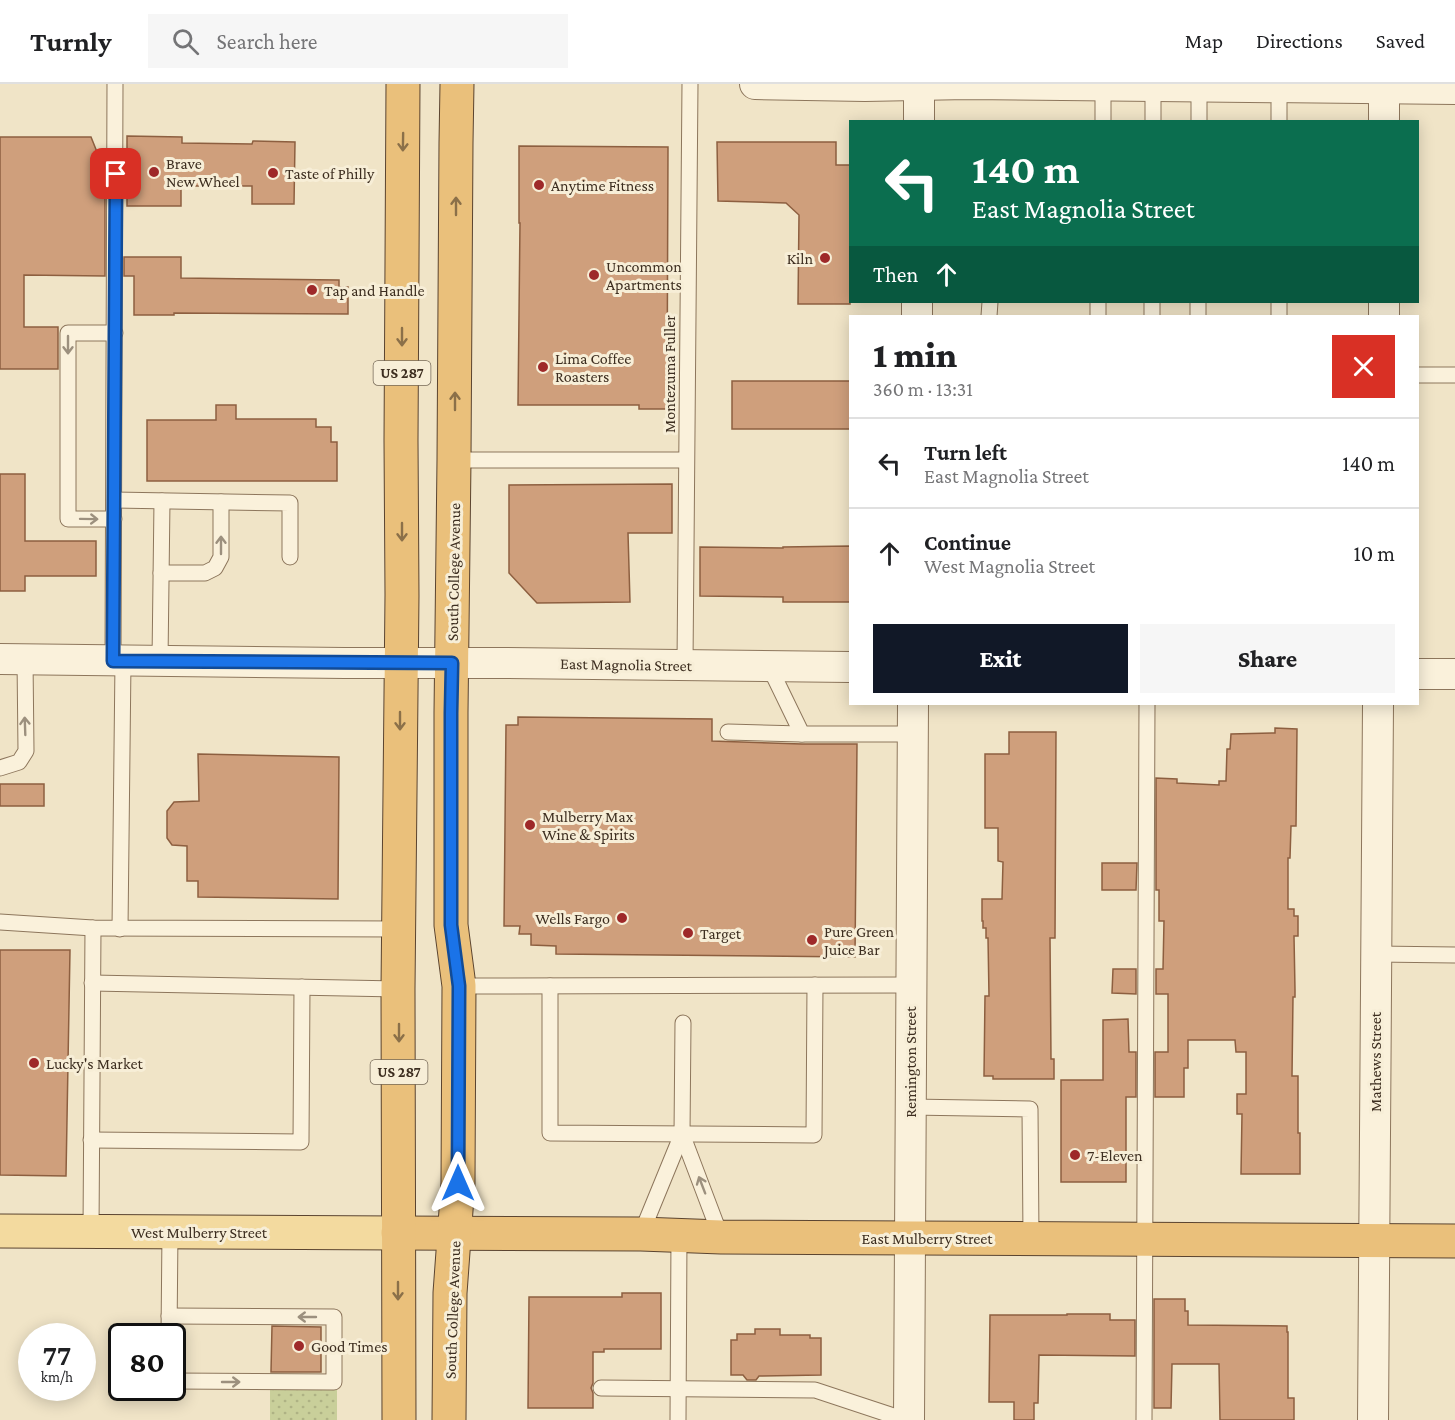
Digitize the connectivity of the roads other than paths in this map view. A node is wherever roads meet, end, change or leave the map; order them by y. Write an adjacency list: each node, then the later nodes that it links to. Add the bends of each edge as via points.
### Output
1 (115, 84): 19 (lane)
2 (403, 84): 33 (highway, US 287, one-way to 33)
3 (457, 84): 22 (highway, South College Avenue / US 287, one-way to 3)
4 (690, 84): 23 (lane, Montezuma Fuller)
5 (755, 84): 6 (street)
6 (919, 84): 8 (street); 13 (street)
7 (1153, 85): 8 (street); 10 (street); 15 (lane)
8 (1103, 86): 14 (lane)
9 (1384, 86): 11 (street); 12 (street); 18 (street)
10 (1199, 87): 11 (street); 16 (lane)
11 (1279, 88): 17 (lane)
12 (1455, 89)
13 (919, 120)
14 (1102, 120)
15 (1153, 120)
16 (1199, 120)
17 (1279, 120)
18 (1384, 120)
19 (115, 333): 24 (lane); 27 (lane, one-way to 27, via 68,333 68,519)
20 (1419, 375): 21 (lane)
21 (1455, 375)
22 (454, 460): 23 (lane); 34 (highway, South College Avenue / US 287)
23 (686, 460): 35 (lane, Montezuma Fuller)
24 (114, 500): 25 (lane); 27 (lane)
25 (162, 501): 26 (lane); 29 (lane)
26 (221, 502): 28 (lane, via 290,503); 29 (lane, one-way to 26, via 205,573 215,568 221,557)
27 (114, 519): 31 (lane)
28 (290, 557)
29 (161, 573): 32 (lane)
30 (13, 659): 31 (street, East Magnolia Street); 46 (lane, one-way to 30, via 19,762 26,752)
31 (118, 661): 32 (street, East Magnolia Street); 49 (lane)
32 (160, 661): 33 (street, East Magnolia Street)
33 (402, 662): 34 (street, East Magnolia Street); 50 (highway, US 287, one-way to 50)
34 (452, 663): 35 (street, East Magnolia Street); 56 (highway, South College Avenue / US 287, via 451,925)
35 (685, 664): 36 (street, East Magnolia Street)
36 (769, 666): 37 (street, East Magnolia Street); 44 (lane)
37 (849, 666)
38 (1419, 674): 39 (street)
39 (1455, 674)
40 (913, 705): 45 (street, Remington Street)
41 (1147, 705): 74 (lane)
42 (1378, 705): 51 (street, Mathews Street)
43 (728, 732): 44 (lane)
44 (802, 734): 45 (lane)
45 (912, 734): 55 (street, Remington Street)
46 (0, 768)
47 (0, 922): 48 (lane)
48 (93, 928): 49 (lane); 53 (lane)
49 (120, 928): 50 (lane)
50 (399, 929): 59 (highway, US 287)
51 (1376, 954): 52 (lane); 75 (street, Mathews Street)
52 (1455, 955)
53 (92, 983): 58 (lane); 63 (lane)
54 (815, 985): 55 (lane); 57 (lane); 62 (lane, via 814,1135)
55 (911, 985): 61 (street, Remington Street)
56 (459, 986): 57 (lane); 68 (highway, South College Avenue / US 287)
57 (550, 986): 62 (lane, via 549,1133)
58 (302, 987): 59 (lane); 63 (lane, via 301,1142)
59 (398, 989): 67 (highway, US 287, one-way to 67)
60 (683, 1023): 62 (lane)
61 (910, 1107): 72 (street, Remington Street); 73 (lane, via 1030,1109)
62 (682, 1134): 69 (lane); 71 (lane, one-way to 62)
63 (92, 1140): 65 (lane)
64 (0, 1232): 65 (main road, West Mulberry Street)
65 (91, 1232): 66 (main road, West Mulberry Street)
66 (170, 1232): 67 (main road, West Mulberry Street); 77 (lane)
67 (398, 1233): 68 (highway, East Mulberry Street); 82 (highway, US 287, one-way to 82)
68 (455, 1233): 69 (highway, East Mulberry Street); 83 (highway, South College Avenue / US 287, via 450,1293)
69 (641, 1234): 70 (highway, East Mulberry Street)
70 (679, 1235): 71 (highway, East Mulberry Street); 81 (lane)
71 (721, 1237): 72 (highway, East Mulberry Street)
72 (909, 1238): 73 (highway, East Mulberry Street); 85 (street, Remington Street)
73 (1031, 1239): 74 (highway, East Mulberry Street)
74 (1145, 1239): 75 (highway, East Mulberry Street); 86 (lane)
75 (1374, 1241): 76 (highway, East Mulberry Street); 87 (street, Mathews Street)
76 (1455, 1241)
77 (169, 1316): 78 (lane); 79 (lane, one-way to 77, via 334,1382 334,1317)
78 (169, 1323)
79 (186, 1382)
80 (601, 1388): 81 (lane)
81 (678, 1389): 84 (lane); 85 (lane, via 815,1390)
82 (399, 1420)
83 (449, 1420)
84 (678, 1420)
85 (908, 1420)
86 (1144, 1420)
87 (1374, 1420)

